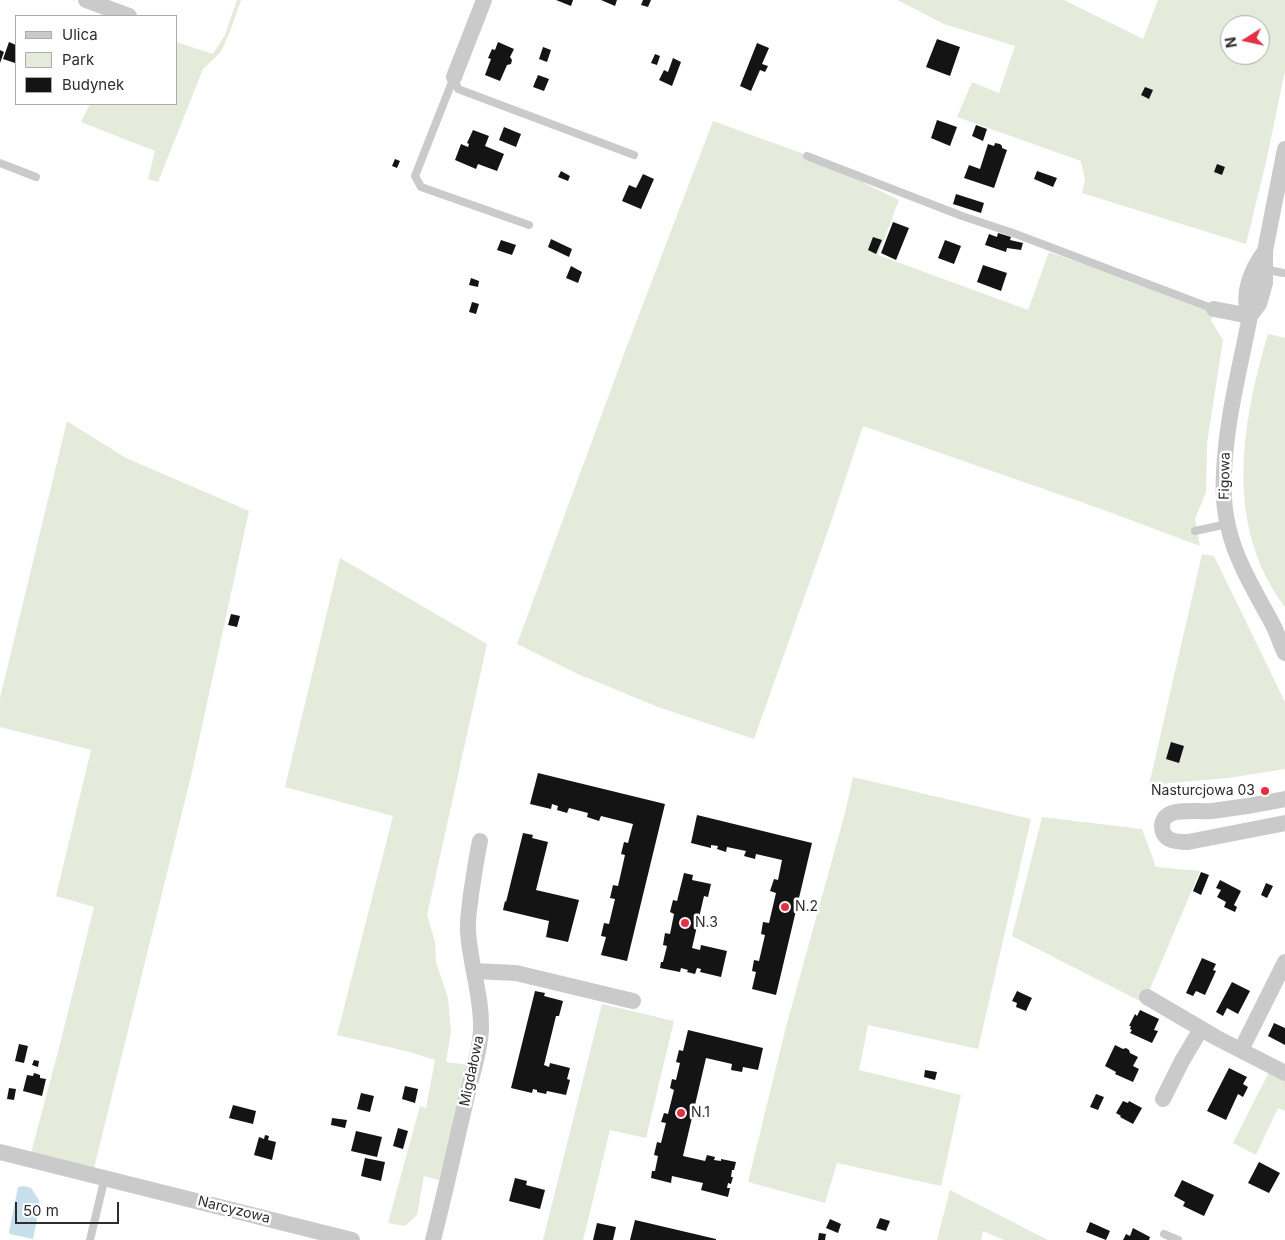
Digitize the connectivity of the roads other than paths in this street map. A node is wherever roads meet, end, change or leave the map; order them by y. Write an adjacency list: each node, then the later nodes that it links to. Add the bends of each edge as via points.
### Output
1 (86, 0): 3 (street)
2 (484, 0): 4 (street)
3 (126, 15)
4 (454, 77): 6 (lane, via 458,89); 10 (lane, via 415,176 421,187)
5 (1285, 149): 11 (street, Figowa)
6 (634, 155)
7 (807, 156): 13 (lane)
8 (0, 163): 9 (lane)
9 (36, 177)
10 (529, 225)
11 (1260, 268): 12 (lane); 14 (street, Figowa, via 1265,283 1259,304)
12 (1283, 272)
13 (1214, 309): 14 (street)
14 (1250, 316): 15 (street, Figowa, via 1228,425 1224,487)
15 (1227, 524): 16 (lane); 17 (street, Figowa, via 1244,571)
16 (1195, 531)
17 (1280, 632): 18 (street, Figowa, via 1280,644)
18 (1285, 654)
19 (1285, 799): 20 (street, via 1252,806 1171,813 1161,825 1169,839 1188,842)
20 (1285, 823)
21 (480, 841): 23 (street, Migdałowa, via 468,919)
22 (1285, 962): 27 (street)
23 (474, 971): 25 (street, via 516,973); 35 (street, Migdałowa, via 480,1002 479,1047)
24 (1148, 997): 26 (street)
25 (633, 1001)
26 (1201, 1029): 27 (street); 29 (street)
27 (1240, 1050): 28 (street)
28 (1285, 1073)
29 (1163, 1099)
30 (0, 1152): 31 (street, Narcyzowa)
31 (104, 1177): 33 (lane); 34 (street, Narcyzowa)
32 (1164, 1234): 36 (lane)
33 (90, 1240)
34 (352, 1240)
35 (433, 1240)
36 (1178, 1240)

